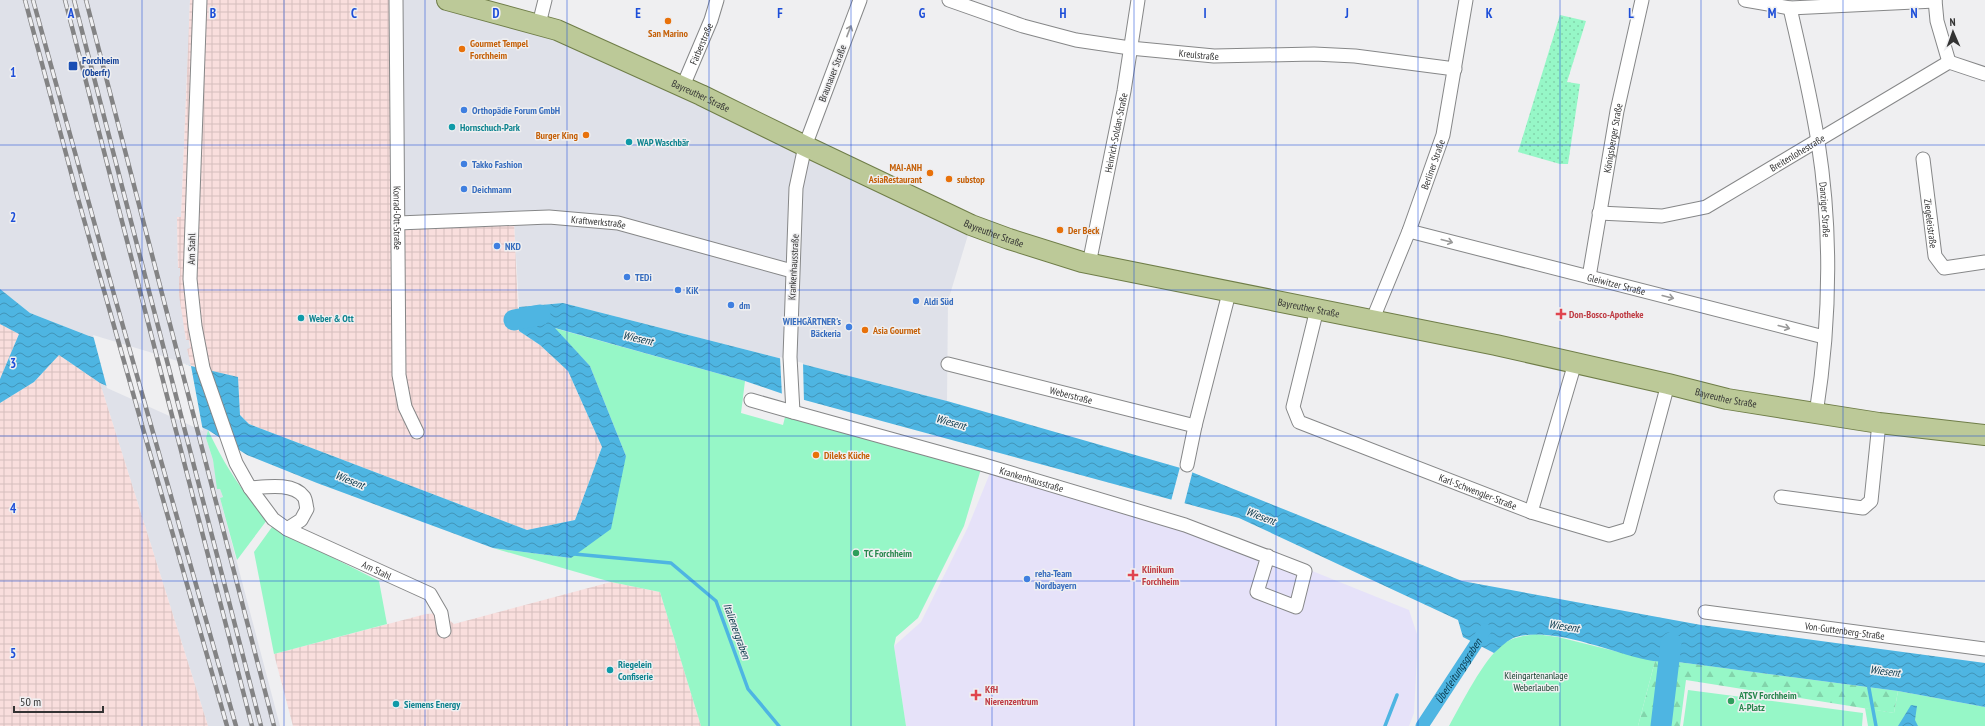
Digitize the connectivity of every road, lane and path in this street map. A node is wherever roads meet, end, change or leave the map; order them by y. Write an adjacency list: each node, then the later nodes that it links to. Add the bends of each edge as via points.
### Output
1 (200, 0): 45 (street, Am Stahl, via 190,279 203,368 229,449)
2 (396, 0): 24 (street, Konrad-Ott-Straße)
3 (447, 0): 14 (main road, Bayreuther Straße)
4 (545, 0): 14 (street)
5 (717, 0): 19 (street, Färberstraße)
6 (860, 0): 21 (street, Braunauer Straße, one-way to 6)
7 (949, 0): 15 (street, Kreulstraße, via 1023,26 1076,40)
8 (1138, 0): 15 (street, Heinrich-Soldan-Straße)
9 (1466, 0): 17 (street, Berliner Straße)
10 (1642, 0): 23 (street, Königsberger Straße)
11 (1745, 0): 13 (street)
12 (1935, 0): 13 (street); 16 (street, via 1937,21)
13 (1790, 8): 20 (street, Danziger Straße)
14 (538, 24): 19 (main road, Bayreuther Straße)
15 (1130, 48): 17 (street, Kreulstraße, via 1214,56 1355,56); 27 (street, Heinrich-Soldan-Straße, via 1123,98)
16 (1949, 62): 18 (street); 20 (street, Breitenlohestraße)
17 (1456, 69): 25 (street, Berliner Straße, via 1443,135)
18 (1985, 74)
19 (683, 86): 21 (main road, Bayreuther Straße)
20 (1818, 142): 23 (street, Breitenlohestraße, via 1706,207 1662,216); 33 (street, Danziger Straße, via 1827,223)
21 (805, 146): 27 (main road, Bayreuther Straße, via 971,225 1009,240); 28 (street, Krankenhausstraße, via 796,188)
22 (1923, 159): 26 (street, Ziegeleistraße, via 1934,256 1944,268)
23 (1599, 214): 29 (street, Königsberger Straße)
24 (398, 223): 28 (street, Kraftwerkstraße, via 549,217 618,223); 42 (street, Konrad-Ott-Straße, via 399,376 405,407)
25 (1409, 232): 29 (street, Gleiwitzer Straße, one-way to 29); 32 (street, Berliner Straße)
26 (1985, 262)
27 (1089, 264): 30 (main road, Bayreuther Straße)
28 (792, 271): 38 (street, Krankenhausstraße)
29 (1589, 277): 33 (street, Gleiwitzer Straße, one-way to 33)
30 (1229, 293): 31 (main road, Bayreuther Straße); 41 (street)
31 (1317, 309): 32 (main road, Bayreuther Straße); 47 (street, Karl-Schwengler-Straße, via 1294,407 1298,422)
32 (1372, 321): 34 (main road, Bayreuther Straße)
33 (1824, 337): 39 (street, Danziger Straße)
34 (1575, 363): 36 (main road, Bayreuther Straße); 47 (street)
35 (948, 364): 41 (street, Weberstraße)
36 (1668, 384): 39 (main road, Bayreuther Straße, via 1726,399); 47 (street, Karl-Schwengler-Straße, via 1629,529 1609,535)
37 (751, 400): 38 (street, Krankenhausstraße)
38 (793, 407): 49 (street, Krankenhausstraße, via 1185,525)
39 (1816, 414): 40 (main road, Bayreuther Straße)
40 (1879, 423): 43 (main road, Bayreuther Straße); 46 (street, via 1871,501 1863,508)
41 (1195, 426): 44 (street)
42 (417, 432)
43 (1985, 435)
44 (1187, 465)
45 (250, 488): 48 (street, Am Stahl, via 273,519); 48 (street, via 270,486 292,489 304,497 307,509 301,520)
46 (1781, 497)
47 (1531, 512)
48 (287, 529): 51 (street, Am Stahl, via 430,594 441,613)
49 (1268, 556)
50 (1705, 612): 52 (street, Von-Guttenberg-Straße)
51 (444, 631)
52 (1985, 649)

